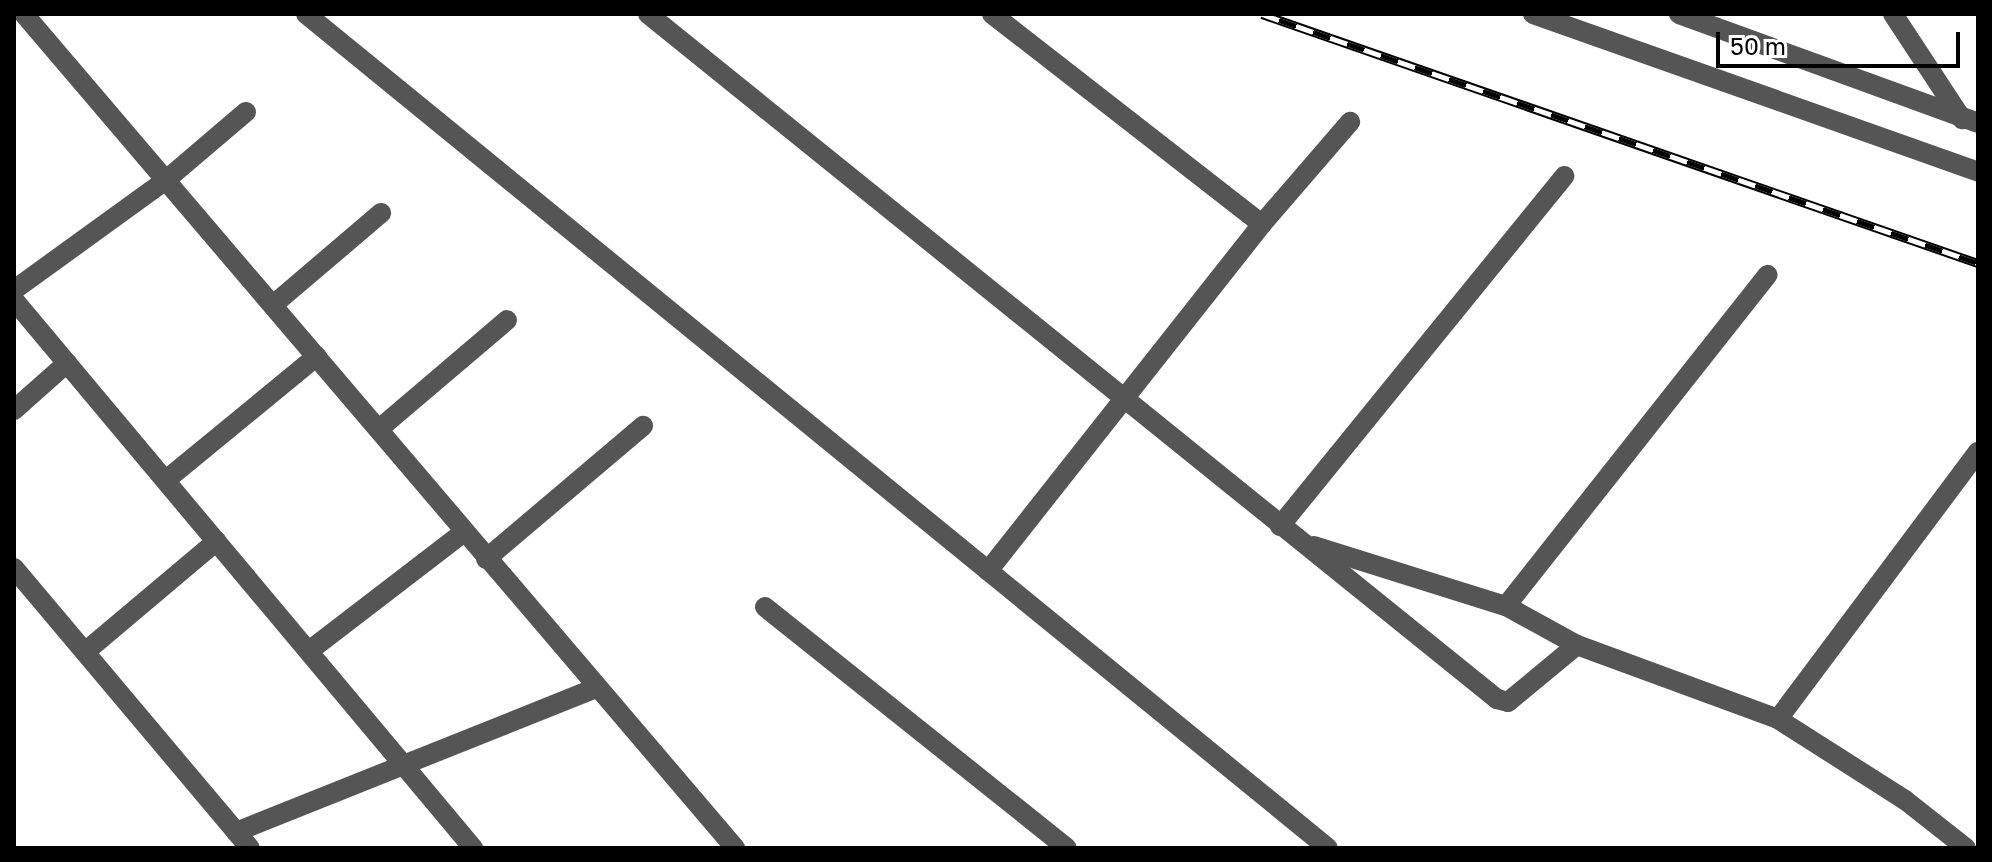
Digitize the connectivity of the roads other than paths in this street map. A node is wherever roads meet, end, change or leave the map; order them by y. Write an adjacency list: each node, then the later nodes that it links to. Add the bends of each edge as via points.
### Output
1 (24, 14): 13 (street)
2 (306, 14): 35 (street)
3 (648, 14): 23 (street)
4 (992, 14): 15 (street)
5 (1533, 14): 11 (street)
6 (1679, 14): 9 (street)
7 (1893, 14): 9 (street)
8 (246, 112): 13 (street)
9 (1970, 121)
10 (1350, 122): 15 (street)
11 (1978, 172)
12 (1564, 176): 29 (street)
13 (166, 180): 17 (street); 19 (street)
14 (381, 213): 19 (street)
15 (1262, 224): 23 (street)
16 (1767, 275): 36 (street)
17 (14, 290)
18 (14, 300): 22 (street)
19 (273, 305): 21 (street)
20 (507, 320): 26 (street)
21 (317, 356): 26 (street); 28 (street)
22 (67, 363): 24 (street); 28 (street)
23 (1125, 400): 29 (street); 35 (street)
24 (14, 410)
25 (643, 426): 33 (street)
26 (379, 429): 30 (street)
27 (1978, 452): 42 (street)
28 (166, 480): 31 (street)
29 (1280, 526): 32 (street)
30 (464, 532): 33 (street); 39 (street)
31 (217, 541): 39 (street); 40 (street)
32 (1299, 541): 36 (street); 38 (street, via 1497,699 1508,702)
33 (486, 559): 41 (street)
34 (14, 568): 40 (street)
35 (988, 571): 49 (street)
36 (1506, 606): 38 (street)
37 (765, 607): 48 (street)
38 (1577, 645): 42 (street)
39 (309, 651): 43 (street)
40 (85, 652): 44 (street)
41 (596, 688): 43 (street); 47 (street)
42 (1778, 719): 50 (street, via 1905,800)
43 (405, 764): 44 (street); 46 (street)
44 (236, 832): 45 (street)
45 (250, 848)
46 (473, 848)
47 (735, 848)
48 (1067, 848)
49 (1328, 848)
50 (1966, 848)

